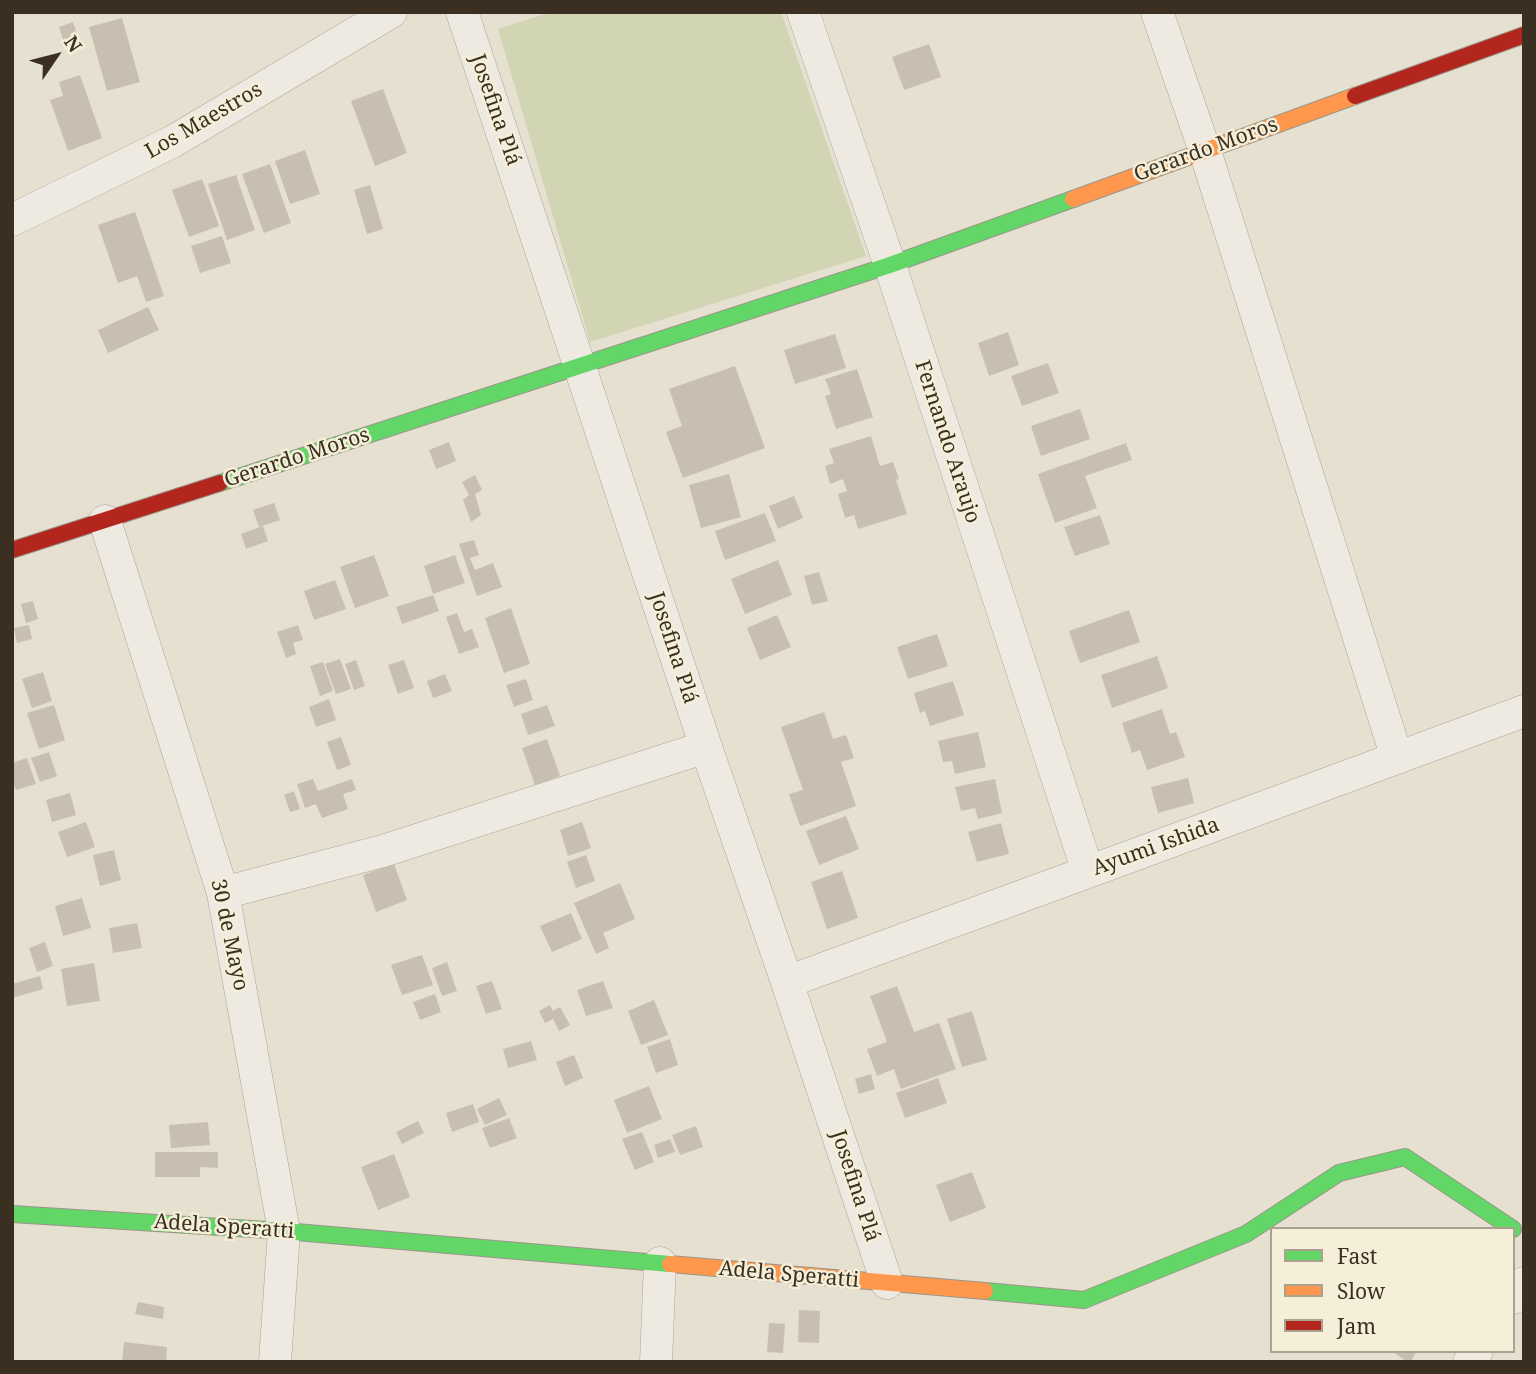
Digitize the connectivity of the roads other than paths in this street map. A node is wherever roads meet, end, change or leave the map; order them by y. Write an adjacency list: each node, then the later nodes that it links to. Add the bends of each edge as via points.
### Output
1 (390, 12): 7 (street, Los Maestros, via 172,142)
2 (462, 12): 9 (street, Josefina Plá)
3 (803, 12): 8 (street, Fernando Araujo)
4 (1157, 12): 6 (street)
5 (1521, 31): 6 (street, Gerardo Moros)
6 (1205, 151): 8 (street, Gerardo Moros); 14 (street)
7 (12, 220)
8 (890, 265): 9 (street, Gerardo Moros); 15 (street, Fernando Araujo)
9 (580, 365): 10 (street, Gerardo Moros); 13 (street, Josefina Plá)
10 (105, 521): 11 (street, Gerardo Moros); 16 (street, 30 de Mayo)
11 (12, 549)
12 (1524, 710): 14 (street, Ayumi Ishida)
13 (706, 747): 16 (street, via 383,851); 17 (street, Josefina Plá)
14 (1396, 758): 15 (street, Ayumi Ishida)
15 (1088, 872): 17 (street, Ayumi Ishida)
16 (223, 894): 20 (street, 30 de Mayo)
17 (787, 982): 22 (street, Josefina Plá)
18 (12, 1214): 20 (street, Adela Speratti)
19 (1510, 1227): 22 (street, Adela Speratti, via 1405,1157 1339,1173 1246,1234 1084,1300)
20 (284, 1231): 21 (street, Adela Speratti); 23 (street, 30 de Mayo)
21 (660, 1263): 22 (street, Adela Speratti); 24 (street)
22 (887, 1283)
23 (275, 1362)
24 (656, 1362)

